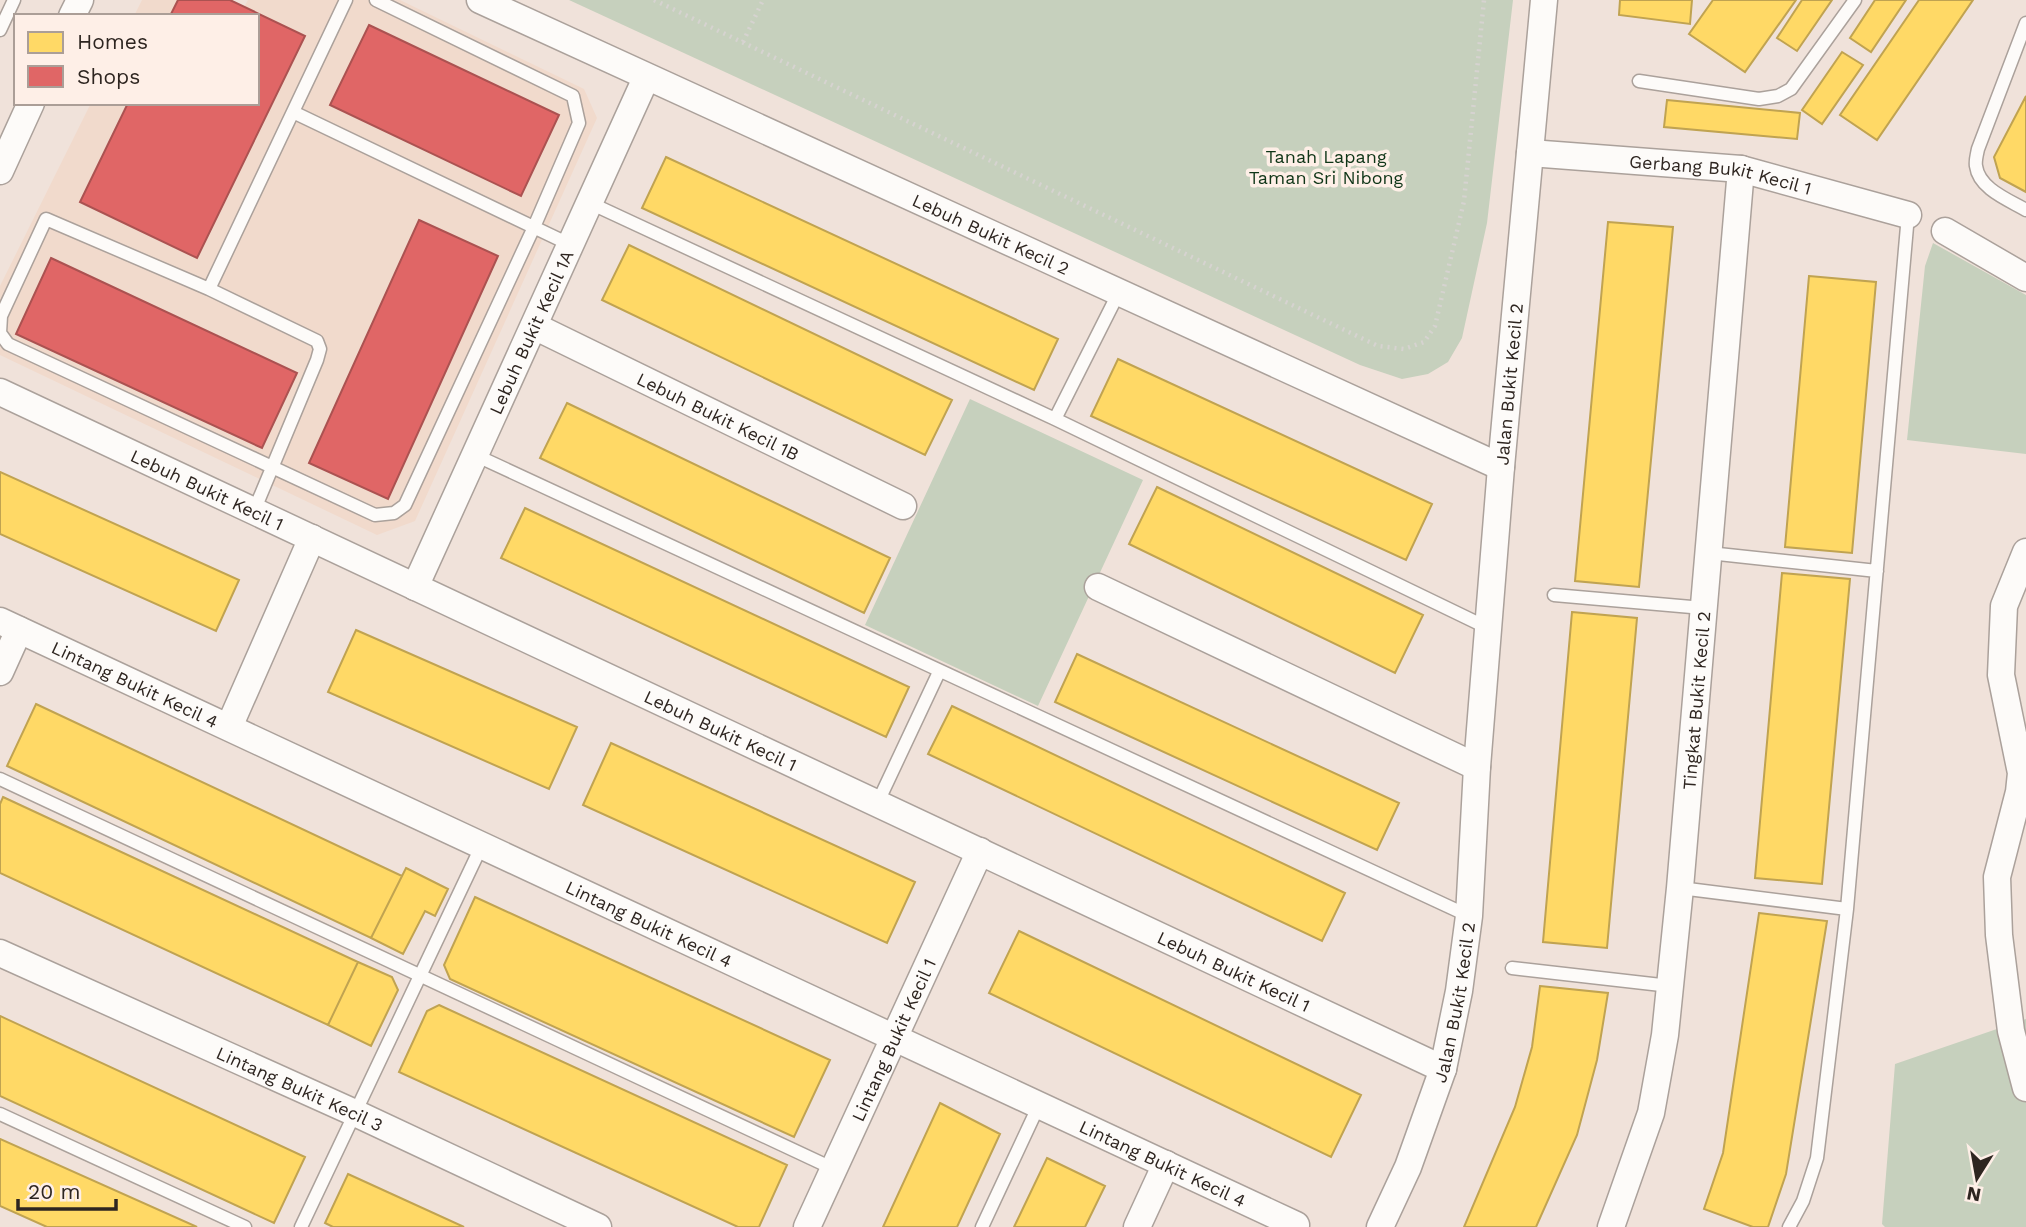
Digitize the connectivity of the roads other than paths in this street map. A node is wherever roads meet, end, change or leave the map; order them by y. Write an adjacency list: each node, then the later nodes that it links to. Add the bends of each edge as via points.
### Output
1 (14, 0): 8 (lane)
2 (346, 0): 12 (lane)
3 (376, 0): 19 (lane, via 573,96 579,123)
4 (480, 0): 9 (street, Lebuh Bukit Kecil 2)
5 (1544, 0): 13 (street, Jalan Bukit Kecil 2)
6 (1855, 0): 10 (lane, via 1791,89 1778,96 1759,99)
7 (2026, 23): 17 (lane, via 1978,149 1976,166 1993,191)
8 (0, 30)
9 (646, 78): 16 (street, Lebuh Bukit Kecil 1A); 24 (street, Lebuh Bukit Kecil 2)
10 (1639, 81)
11 (30, 105): 15 (street)
12 (293, 113): 19 (lane); 23 (lane)
13 (1530, 153): 14 (street, Gerbang Bukit Kecil 1); 30 (street, Jalan Bukit Kecil 2)
14 (1741, 169): 18 (street, Gerbang Bukit Kecil 1); 35 (street, Tingkat Bukit Kecil 2)
15 (0, 171)
16 (590, 203): 21 (street, Lebuh Bukit Kecil 1A); 27 (lane)
17 (2026, 210)
18 (1908, 215): 36 (lane)
19 (534, 227): 21 (lane); 29 (lane, via 405,505 394,513 375,515)
20 (1945, 231): 22 (street)
21 (571, 245): 25 (street, Lebuh Bukit Kecil 1A)
22 (2026, 278)
23 (208, 289): 29 (lane, via 317,341 320,349); 29 (lane, via 47,219 1,316 0,333 8,344)
24 (1119, 292): 27 (lane); 30 (street, Lebuh Bukit Kecil 2)
25 (534, 326): 28 (street, Lebuh Bukit Kecil 1A); 31 (street, Lebuh Bukit Kecil 1B)
26 (0, 392): 32 (street, Lebuh Bukit Kecil 1)
27 (1055, 419): 42 (lane)
28 (475, 455): 37 (street, Lebuh Bukit Kecil 1A); 44 (lane)
29 (272, 467): 32 (lane)
30 (1500, 467): 42 (street, Jalan Bukit Kecil 2)
31 (903, 506)
32 (254, 512): 33 (street, Lebuh Bukit Kecil 1)
33 (312, 538): 37 (street, Lebuh Bukit Kecil 1); 45 (street)
34 (2026, 552): 60 (street, via 2004,606 2001,675 2021,774 1997,877 2011,1031)
35 (1709, 554): 36 (lane); 40 (street, Tingkat Bukit Kecil 2)
36 (1877, 571): 52 (lane)
37 (415, 587): 48 (street, Lebuh Bukit Kecil 1)
38 (1098, 587): 46 (street)
39 (1554, 595): 40 (lane)
40 (1703, 608): 51 (street, Tingkat Bukit Kecil 2)
41 (10, 625): 43 (street); 45 (street, Lintang Bukit Kecil 4)
42 (1488, 628): 46 (street, Jalan Bukit Kecil 2)
43 (0, 672)
44 (939, 672): 48 (lane); 53 (lane)
45 (229, 727): 49 (street, Lintang Bukit Kecil 4)
46 (1476, 767): 53 (street, Jalan Bukit Kecil 2)
47 (0, 779): 56 (lane)
48 (877, 805): 50 (street, Lebuh Bukit Kecil 1)
49 (482, 845): 56 (lane); 58 (street, Lintang Bukit Kecil 4)
50 (980, 852): 58 (street, Lintang Bukit Kecil 1); 59 (street, Lebuh Bukit Kecil 1)
51 (1680, 888): 52 (lane); 57 (street, Tingkat Bukit Kecil 2)
52 (1847, 909): 75 (lane, via 1818,1158)
53 (1469, 916): 59 (street, Jalan Bukit Kecil 2, via 1460,991)
54 (0, 953): 62 (street, Lintang Bukit Kecil 3)
55 (1511, 968): 57 (lane)
56 (420, 975): 62 (lane); 65 (lane)
57 (1670, 986): 74 (street, Tingkat Bukit Kecil 2, via 1651,1112)
58 (894, 1038): 61 (street, Lintang Bukit Kecil 4); 65 (street, Lintang Bukit Kecil 1)
59 (1443, 1069): 73 (street, Jalan Bukit Kecil 2, via 1408,1167)
60 (2026, 1088)
61 (1039, 1105): 64 (street, Lintang Bukit Kecil 4); 71 (lane)
62 (355, 1113): 68 (lane); 69 (street, Lintang Bukit Kecil 3)
63 (0, 1114): 67 (lane)
64 (1166, 1164): 66 (street, Lintang Bukit Kecil 4); 72 (street)
65 (834, 1169): 70 (street, Lintang Bukit Kecil 1)
66 (1296, 1225)
67 (245, 1227)
68 (301, 1227)
69 (598, 1227)
70 (807, 1227)
71 (982, 1227)
72 (1136, 1227)
73 (1380, 1227)
74 (1611, 1227)
75 (1789, 1227)

